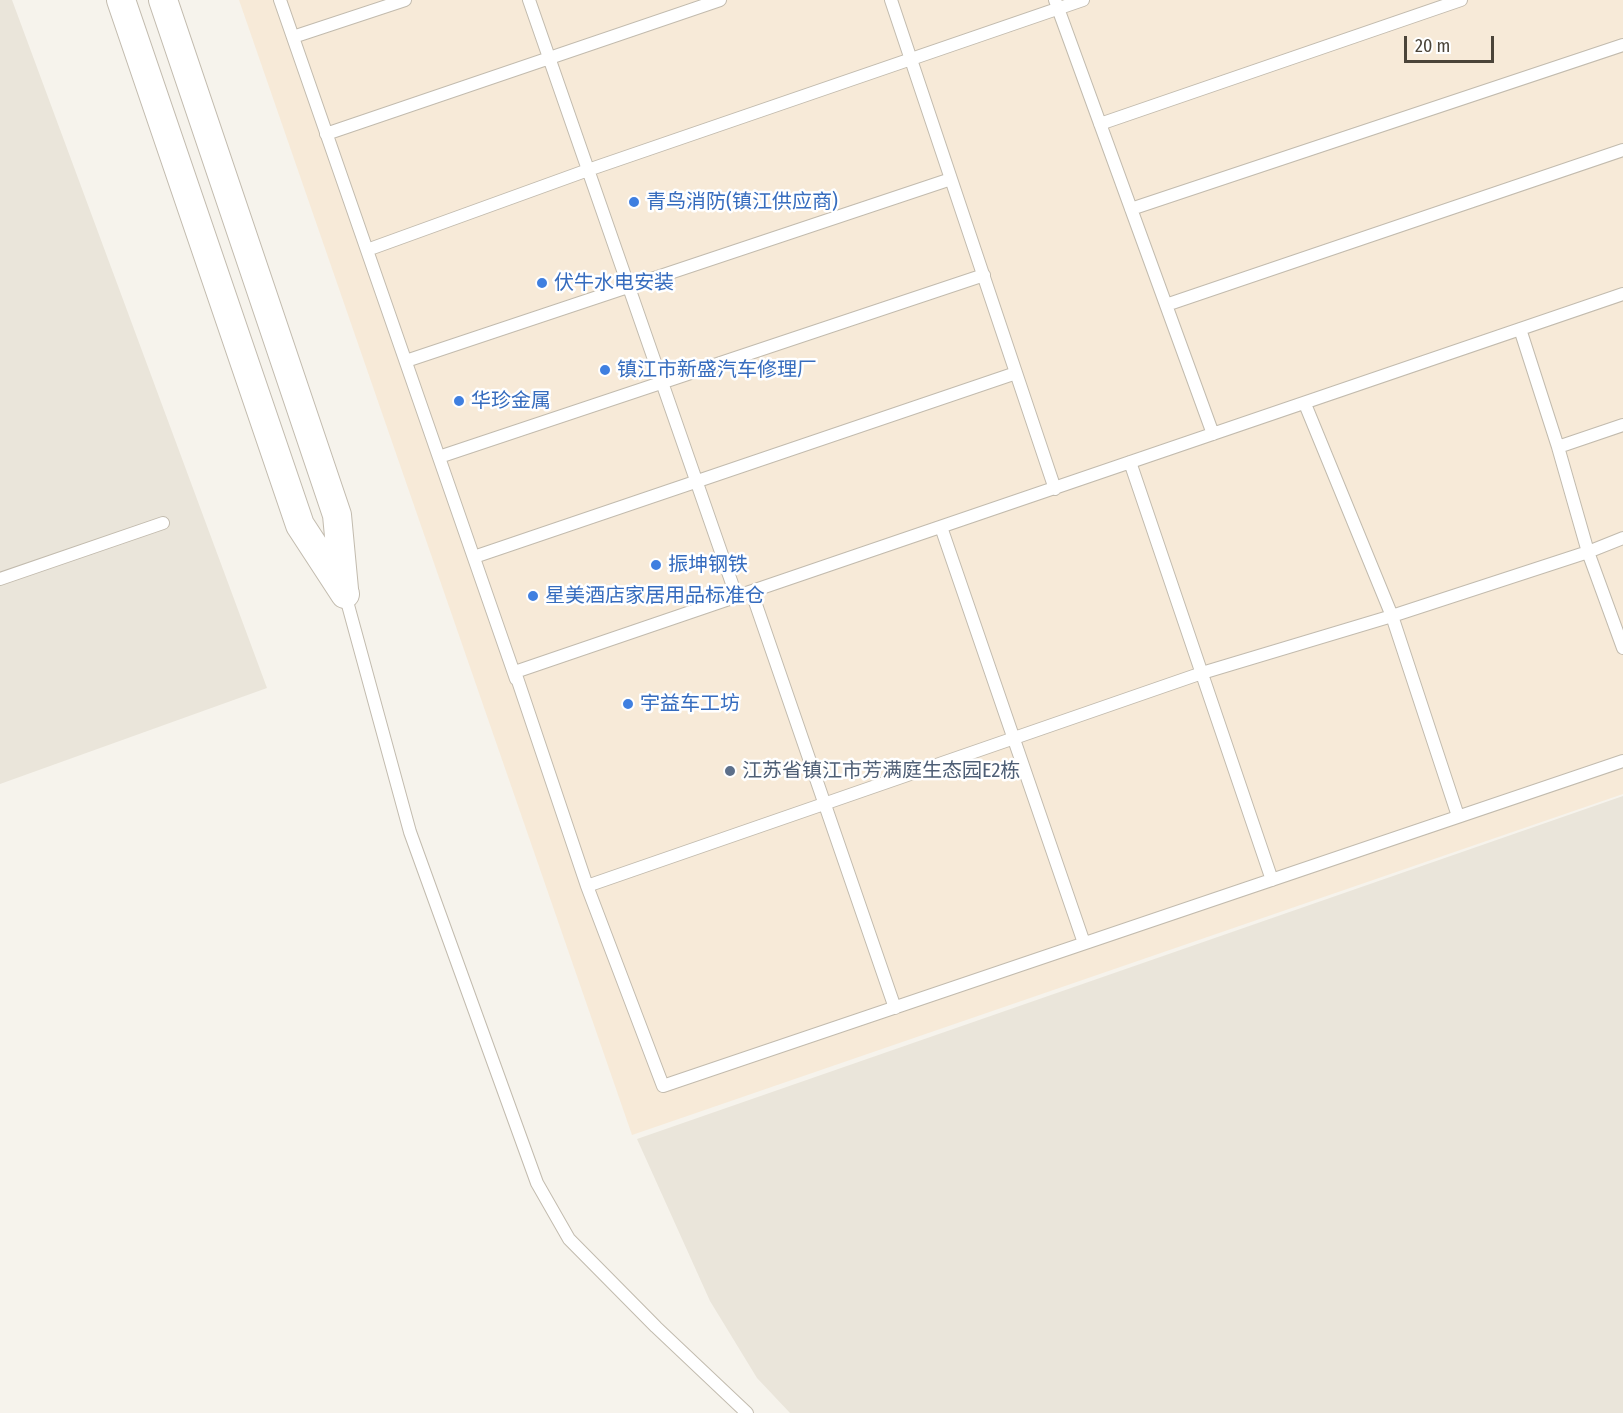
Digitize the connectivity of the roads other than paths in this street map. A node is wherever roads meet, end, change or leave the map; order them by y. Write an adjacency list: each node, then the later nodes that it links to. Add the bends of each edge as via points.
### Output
1 (121, 0): 45 (street, via 300,525)
2 (163, 0): 45 (street, via 338,515)
3 (280, 0): 11 (lane)
4 (405, 0): 11 (lane)
5 (528, 0): 13 (lane)
6 (720, 0): 13 (lane)
7 (891, 0): 14 (lane)
8 (1083, 0): 10 (lane)
9 (1461, 0): 15 (lane)
10 (1056, 4): 14 (lane); 15 (lane)
11 (293, 38): 16 (lane)
12 (1623, 45): 20 (lane)
13 (549, 58): 16 (lane); 18 (lane)
14 (911, 60): 18 (lane); 19 (lane)
15 (1100, 124): 20 (lane)
16 (326, 134): 21 (lane)
17 (1623, 150): 25 (lane)
18 (588, 170): 21 (lane); 23 (lane)
19 (951, 179): 22 (lane); 23 (lane)
20 (1131, 209): 25 (lane)
21 (367, 250): 27 (lane)
22 (984, 275): 28 (lane); 29 (lane)
23 (628, 287): 27 (lane); 29 (lane)
24 (1623, 294): 26 (lane)
25 (1166, 305): 32 (lane)
26 (1520, 330): 30 (lane); 33 (lane)
27 (406, 362): 34 (lane)
28 (1016, 373): 36 (lane); 37 (lane)
29 (662, 383): 34 (lane); 36 (lane)
30 (1305, 404): 32 (lane); 47 (lane)
31 (1623, 424): 33 (lane)
32 (1213, 434): 35 (lane)
33 (1558, 447): 41 (lane)
34 (439, 457): 42 (lane)
35 (1130, 462): 37 (lane); 50 (lane)
36 (696, 482): 42 (lane); 46 (lane)
37 (1055, 489): 39 (lane)
38 (163, 523): 43 (lane)
39 (941, 527): 44 (lane); 52 (lane)
40 (1623, 538): 41 (lane)
41 (1588, 552): 47 (lane); 48 (lane)
42 (474, 557): 51 (lane)
43 (0, 579)
44 (752, 593): 46 (lane); 54 (lane)
45 (345, 594): 60 (lane, via 410,832 537,1183 569,1239)
46 (737, 598): 51 (lane, via 515,672)
47 (1392, 616): 50 (lane); 55 (lane)
48 (1621, 634): 49 (lane)
49 (1623, 648)
50 (1202, 673): 52 (lane); 56 (lane)
51 (522, 695): 57 (lane)
52 (1014, 738): 54 (lane); 58 (lane)
53 (1623, 761): 55 (lane)
54 (824, 804): 57 (lane); 59 (lane)
55 (1458, 816): 56 (lane)
56 (1272, 880): 58 (lane)
57 (587, 886): 59 (lane, via 663,1086)
58 (1084, 943): 59 (lane)
59 (895, 1008)
60 (747, 1413)

